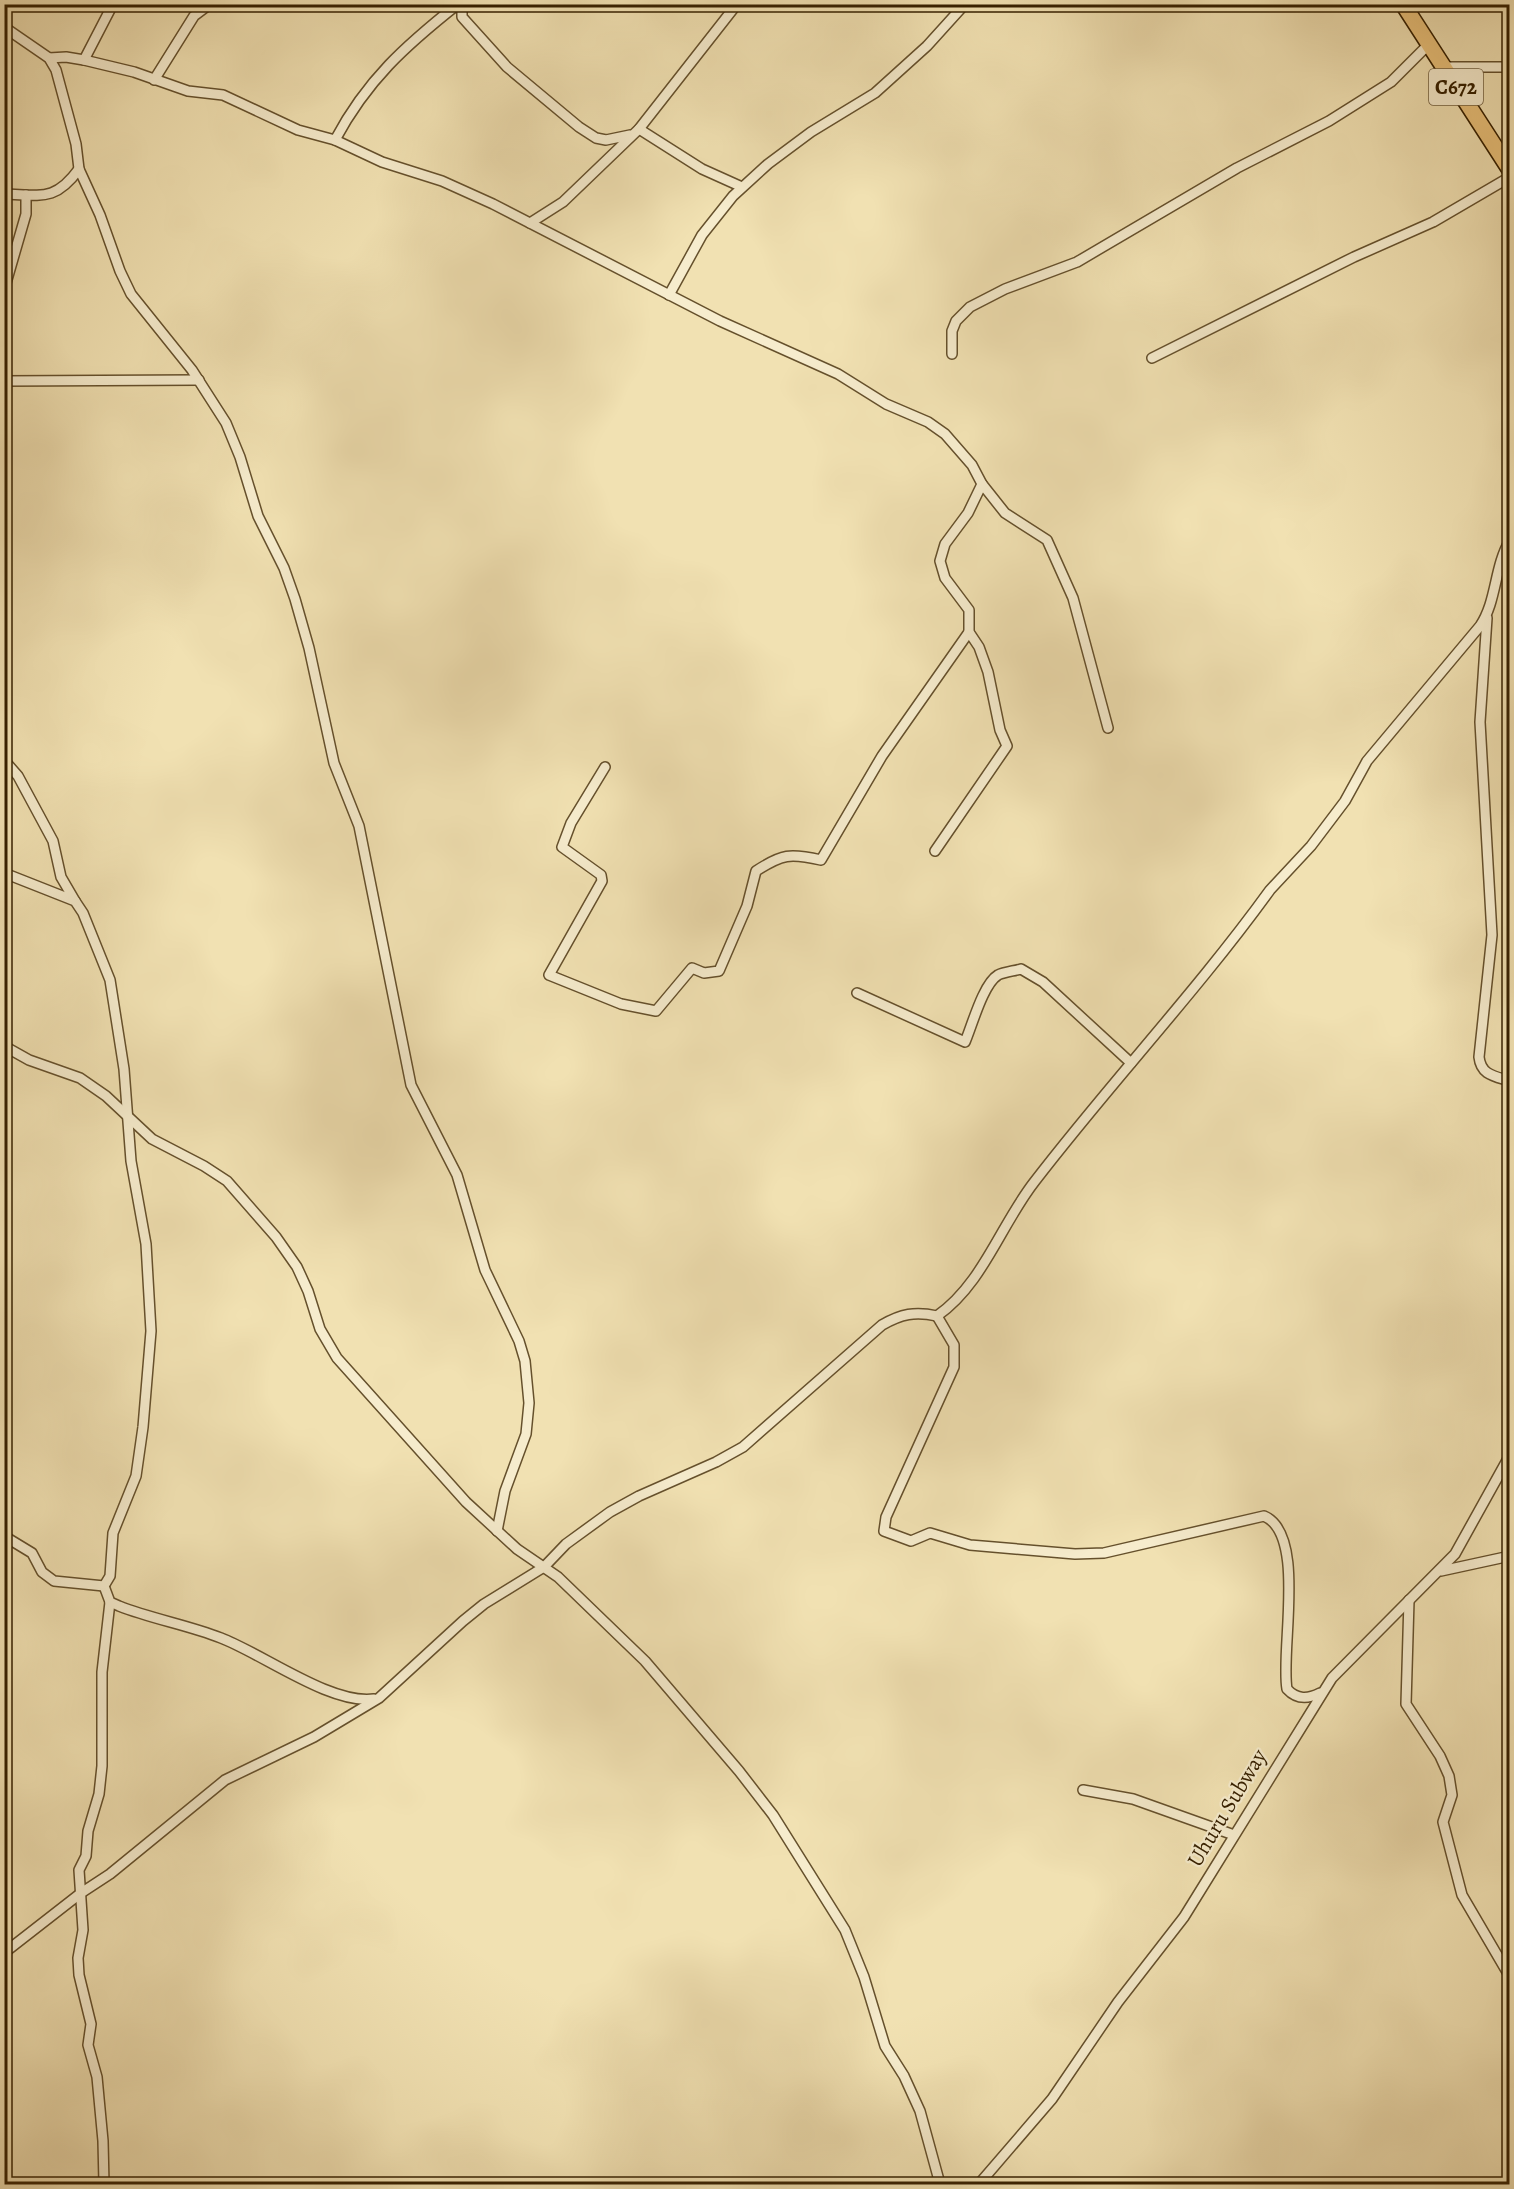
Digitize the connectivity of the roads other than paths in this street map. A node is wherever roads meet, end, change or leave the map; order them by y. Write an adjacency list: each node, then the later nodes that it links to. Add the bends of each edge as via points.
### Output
1 (113, 4): 11 (street)
2 (210, 4): 15 (street, via 194,16)
3 (460, 4): 16 (street, via 462,17 492,52 579,127 606,140); 17 (street, via 417,36 375,77)
4 (737, 4): 16 (street)
5 (965, 4): 21 (street, via 927,46 875,93 811,132)
6 (1403, 4): 8 (main road, C672)
7 (6, 29): 10 (street)
8 (1429, 45): 12 (main road, C672); 27 (street, via 1391,82 1329,121 1217,180 1077,262 1005,289 970,307 952,331)
9 (66, 57): 10 (street); 11 (street); 14 (street, via 56,65)
10 (49, 58): 14 (street)
11 (84, 60): 15 (street)
12 (1443, 67): 13 (street); 19 (main road, C672)
13 (1509, 67)
14 (59, 76): 18 (street)
15 (154, 80): 17 (street, via 188,91 223,95 298,130)
16 (636, 131): 21 (street); 24 (street, via 563,202)
17 (335, 140): 24 (street, via 382,162 467,192)
18 (79, 169): 23 (street, via 61,190 43,197); 29 (street, via 131,294)
19 (1509, 170)
20 (1509, 177): 28 (street, via 1433,222)
21 (742, 187): 26 (street, via 702,235)
22 (4, 194): 23 (street)
23 (26, 195): 25 (street, via 26,214)
24 (530, 223): 26 (street)
25 (4, 290)
26 (669, 295): 31 (street, via 823,367 886,404 928,422 945,434 972,465)
27 (952, 354)
28 (1152, 358)
29 (199, 380): 30 (street); 48 (street, via 234,439 258,516 289,581 309,648 334,763 359,826 411,1085 457,1175 489,1281 523,1350 529,1403 526,1434 505,1491)
30 (4, 381)
31 (982, 484): 34 (street, via 968,513 945,544 940,561 945,578 969,610); 35 (street, via 1005,513 1047,540 1073,597)
32 (1509, 540): 33 (street)
33 (1488, 613): 43 (street, via 1367,761 1345,801 1311,846 1270,890); 44 (street, via 1480,722 1492,935 1479,1057 1485,1073)
34 (969, 632): 37 (street, via 882,756 821,860 776,857 756,871 747,906 720,971 704,974 692,968 656,1011 621,1004 549,975 602,881 601,875 562,847 571,823); 38 (street, via 980,647 991,679 1006,749)
35 (1108, 728)
36 (4, 760): 40 (street, via 18,776 44,823 57,854 61,877)
37 (605, 767)
38 (935, 851)
39 (4, 873): 40 (street)
40 (75, 901): 45 (street, via 110,980)
41 (857, 993): 43 (street, via 965,1042 986,991 998,976 1021,969 1043,982)
42 (4, 1046): 45 (street, via 29,1060 80,1078)
43 (1131, 1063): 46 (street, via 1034,1182 975,1277 951,1306)
44 (1509, 1081)
45 (129, 1117): 48 (street, via 152,1139 227,1182 243,1199 297,1267 332,1351 458,1493); 53 (street, via 131,1161 148,1262 150,1362 136,1476 113,1533 110,1576)
46 (937, 1316): 51 (street, via 896,1316 748,1443 610,1512 566,1544); 56 (street, via 954,1346 954,1367 886,1517 884,1531 911,1541 930,1533 970,1545 1091,1554 1126,1550 1264,1516 1278,1526 1286,1549 1287,1689 1306,1698)
47 (1509, 1455): 52 (street, Uhuru Subway, via 1465,1539)
48 (497, 1531): 51 (street)
49 (4, 1536): 53 (street, via 32,1553 42,1572 54,1581)
50 (1509, 1556): 52 (street)
51 (544, 1567): 57 (street, via 484,1604); 63 (street, via 645,1661 757,1794 805,1863 856,1956 885,2046 917,2104)
52 (1441, 1571): 54 (street, Uhuru Subway)
53 (104, 1586): 55 (street)
54 (1409, 1600): 56 (street, Uhuru Subway); 62 (street, via 1406,1704 1449,1776 1452,1795 1443,1822 1462,1895)
55 (110, 1602): 57 (street, via 222,1638 328,1691 358,1701); 60 (street, via 102,1672 102,1766 86,1856 79,1870)
56 (1322, 1691): 59 (street, Uhuru Subway)
57 (379, 1698): 60 (street, via 314,1737 225,1780)
58 (1083, 1790): 59 (street, via 1132,1799)
59 (1234, 1835): 66 (street, Uhuru Subway, via 1184,1917 1118,2001 1062,2085)
60 (81, 1893): 61 (street); 64 (street, via 79,1975 91,2024 88,2045 97,2077)
61 (5, 1952)
62 (1509, 1977)
63 (939, 2180): 65 (street)
64 (104, 2184)
65 (934, 2184)
66 (979, 2184)

